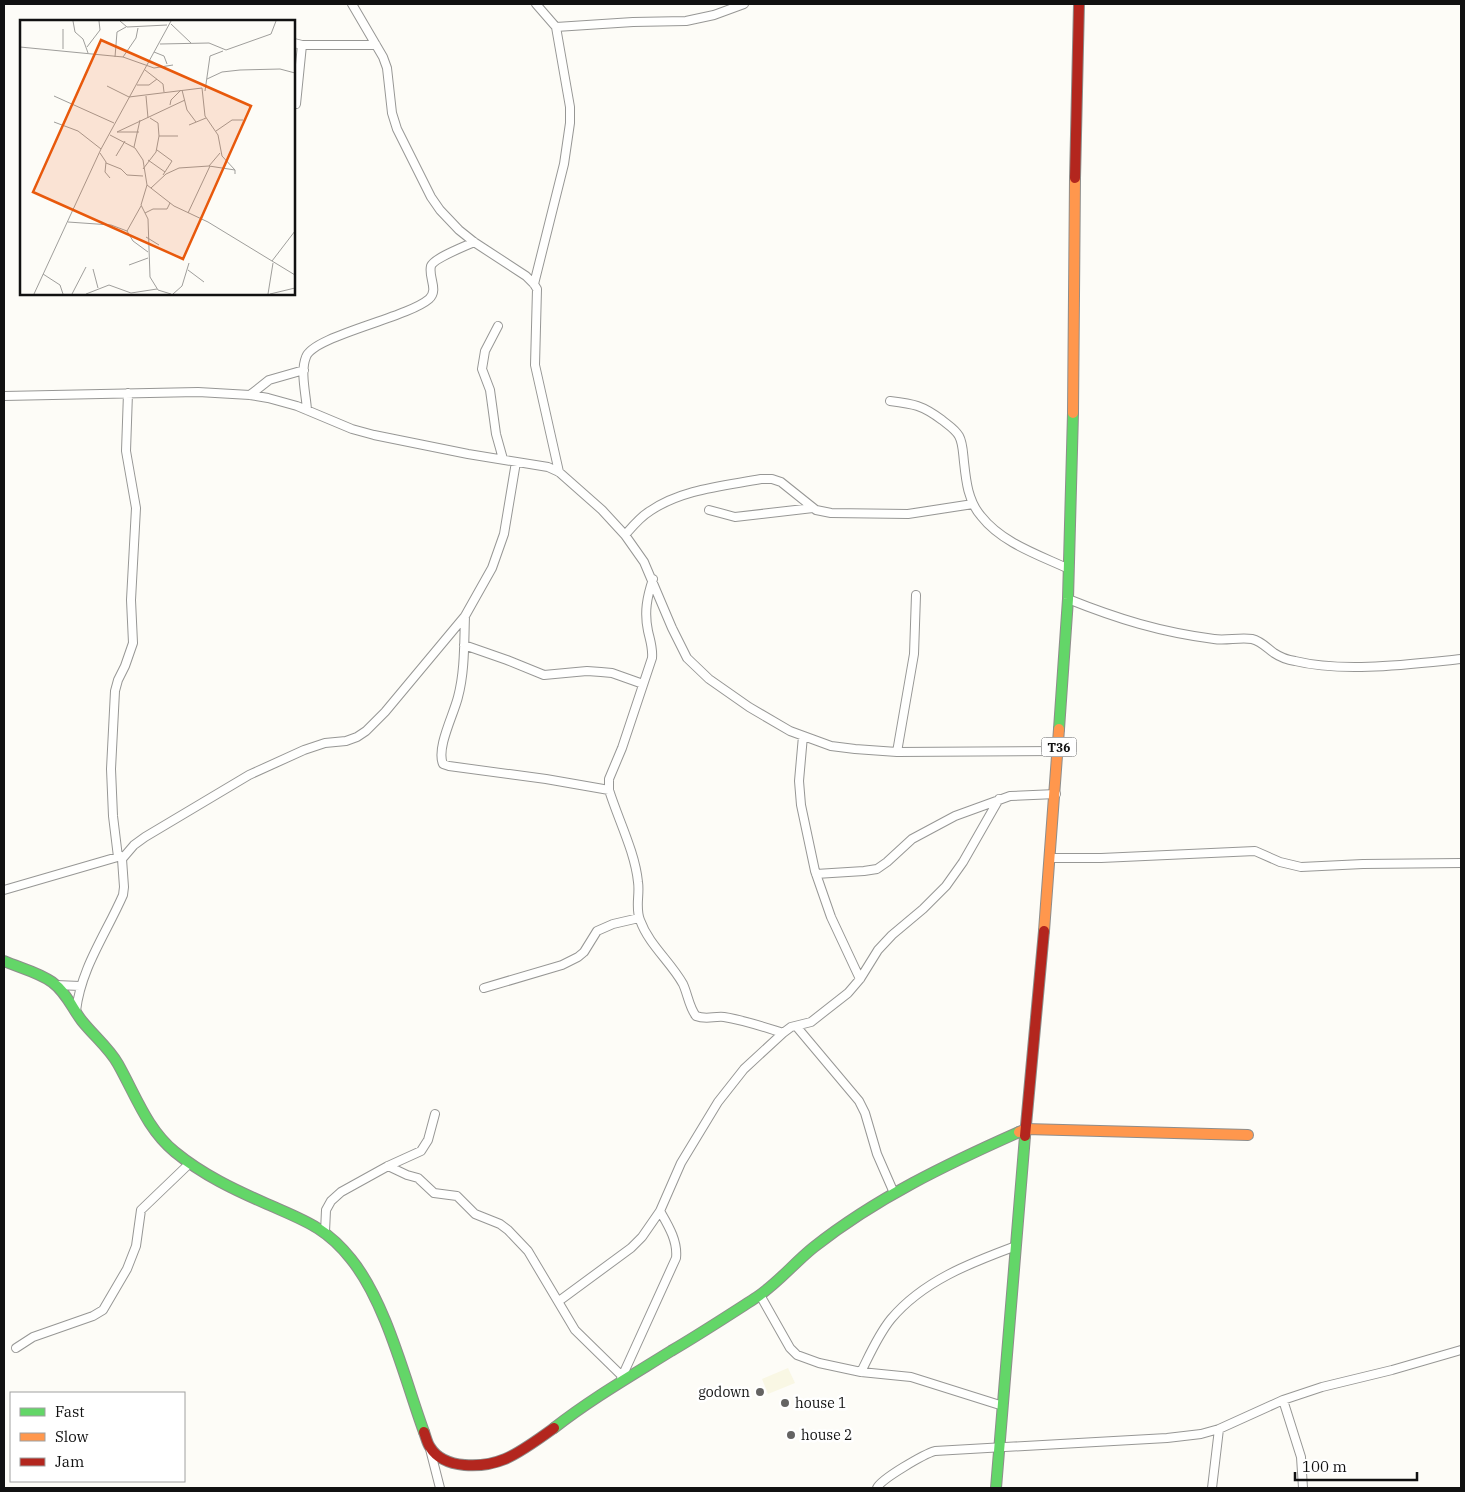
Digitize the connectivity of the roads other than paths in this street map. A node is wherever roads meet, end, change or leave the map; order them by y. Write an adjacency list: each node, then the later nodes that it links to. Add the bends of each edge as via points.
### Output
1 (352, 4): 7 (street)
2 (536, 4): 5 (street)
3 (744, 4): 5 (street, via 686,21)
4 (1079, 4): 25 (main road, T36)
5 (556, 27): 10 (street, via 570,123 564,164)
6 (298, 44): 7 (street); 8 (street)
7 (376, 45): 9 (street, via 387,68 397,129 431,197 459,230)
8 (296, 104)
9 (474, 242): 10 (street); 12 (street, via 431,266 433,290 428,300 378,323 319,344 310,350)
10 (534, 284): 20 (street, via 537,294 535,365)
11 (498, 326): 18 (street, via 485,351 482,369 490,390)
12 (304, 370): 14 (street, via 269,380); 17 (street)
13 (128, 394): 14 (street, via 198,392); 15 (street); 39 (street, via 126,451 136,508 131,600 134,643 115,691 111,768 113,816)
14 (250, 395): 17 (street)
15 (4, 396)
16 (890, 401): 21 (street, via 927,409 954,429 962,442 966,479)
17 (307, 410): 18 (street, via 374,435)
18 (503, 459): 19 (street)
19 (516, 462): 20 (street); 29 (street, via 499,552)
20 (559, 472): 24 (street, via 602,510)
21 (973, 504): 22 (street, via 908,514 831,513); 25 (street, via 996,531)
22 (813, 508): 23 (street, via 734,517); 24 (street, via 781,482 762,479 685,494 664,502)
23 (708, 510)
24 (624, 535): 26 (street)
25 (1069, 569): 28 (main road, T36)
26 (653, 580): 32 (street, via 645,612 653,652); 33 (street, via 687,658 709,679 749,708)
27 (916, 595): 35 (street, via 914,654)
28 (1068, 599): 31 (street, via 1163,631 1216,639 1251,639 1295,662 1323,666 1388,665); 34 (main road, T36)
29 (465, 616): 30 (street); 39 (street, via 366,731 346,741 304,750 249,775 145,837)
30 (464, 645): 32 (street, via 544,675 587,670 612,673); 36 (street, via 460,687 444,744 443,764)
31 (1461, 659)
32 (643, 684): 36 (street, via 609,779)
33 (803, 736): 35 (street, via 831,746); 42 (street, via 799,782 801,805)
34 (1059, 751): 35 (street); 37 (main road, T36)
35 (897, 752)
36 (609, 790): 44 (street, via 633,860 638,882)
37 (1056, 794): 38 (street); 40 (main road, T36)
38 (999, 799): 42 (street, via 955,816 919,835 878,868 864,872); 46 (street, via 946,886 878,950)
39 (121, 856): 43 (street); 48 (street, via 123,895)
40 (1051, 858): 41 (street, via 1255,852 1301,867); 54 (main road, T36)
41 (1461, 863)
42 (816, 874): 46 (street, via 831,917)
43 (4, 890)
44 (639, 918): 49 (street, via 597,931 584,952 568,962); 52 (street, via 656,949 682,984 696,1016 705,1019 718,1016)
45 (4, 961): 47 (main road)
46 (860, 980): 51 (street, via 816,1018)
47 (56, 985): 48 (street); 50 (main road)
48 (80, 986): 50 (street)
49 (484, 988)
50 (76, 1011): 56 (main road, via 107,1048 148,1122)
51 (796, 1026): 52 (street); 58 (street, via 859,1101)
52 (783, 1033): 59 (street, via 744,1070 718,1102 681,1163)
53 (435, 1114): 57 (street, via 428,1140 421,1151)
54 (1026, 1129): 55 (main road); 58 (main road); 61 (main road, T36)
55 (1248, 1135)
56 (190, 1163): 60 (main road, via 208,1176); 64 (street, via 141,1210 138,1235 127,1269 103,1310 33,1336)
57 (388, 1166): 60 (street, via 331,1201 326,1210); 63 (street, via 418,1178 434,1193 457,1196 475,1214 508,1230 528,1251)
58 (894, 1193): 62 (main road, via 814,1247)
59 (660, 1211): 63 (street, via 632,1248); 67 (street, via 674,1239 676,1258)
60 (325, 1232): 71 (main road, via 353,1263 373,1294)
61 (1016, 1246): 66 (street, via 976,1261 931,1284 910,1299 891,1320); 69 (main road, T36)
62 (760, 1295): 66 (street, via 797,1355); 67 (main road)
63 (559, 1301): 67 (street, via 575,1330)
64 (16, 1348)
65 (1461, 1350): 68 (street)
66 (861, 1372): 69 (street, via 910,1376)
67 (621, 1379): 71 (main road, via 505,1459 462,1465 440,1457)
68 (1283, 1400): 70 (street); 77 (street, via 1301,1457)
69 (1003, 1406): 72 (main road, T36)
70 (1219, 1429): 72 (street, via 1167,1438); 76 (street)
71 (430, 1447): 73 (street)
72 (1001, 1447): 74 (street, via 931,1452 886,1478); 75 (main road, T36)
73 (440, 1488)
74 (876, 1488)
75 (996, 1488)
76 (1212, 1488)
77 (1303, 1488)

